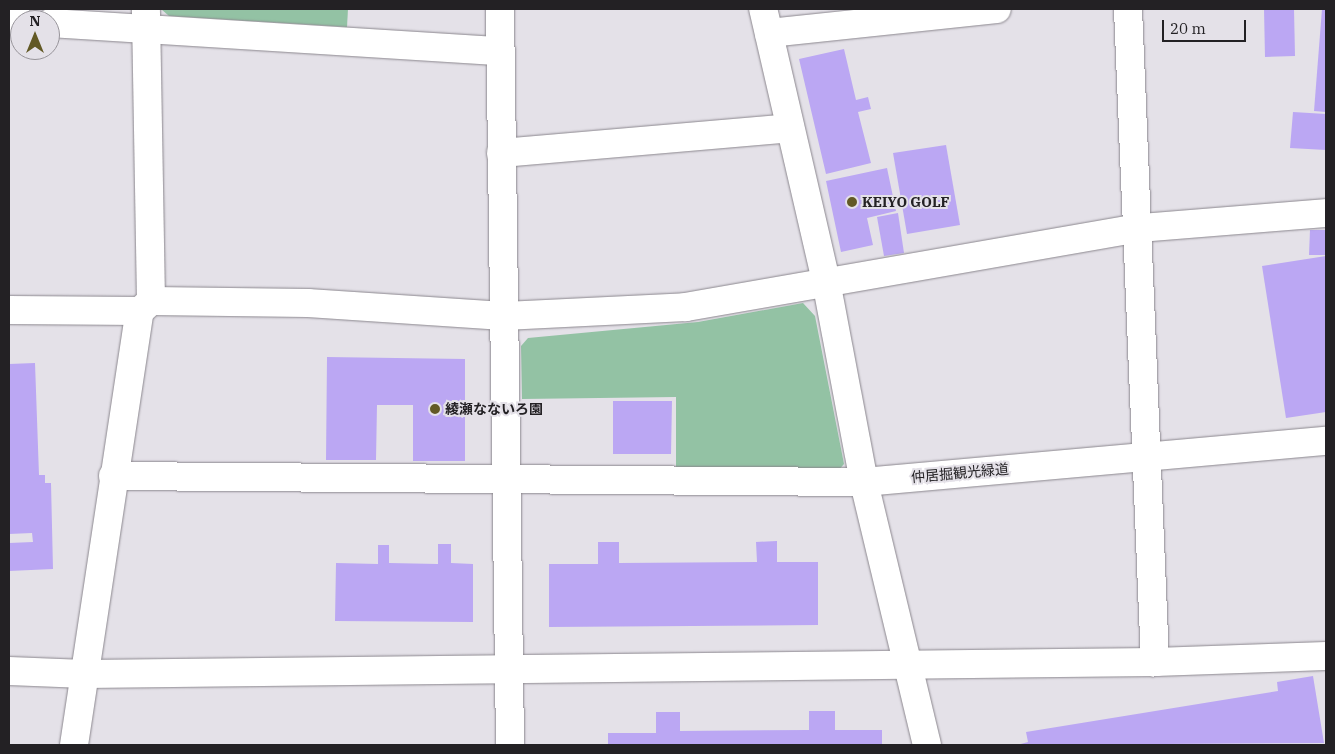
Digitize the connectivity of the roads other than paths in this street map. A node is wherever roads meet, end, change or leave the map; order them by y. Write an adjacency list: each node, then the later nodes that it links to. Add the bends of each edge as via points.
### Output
1 (500, 9): 7 (street)
2 (997, 9): 5 (street)
3 (1128, 9): 11 (street)
4 (146, 19): 6 (street); 7 (street); 13 (street)
5 (766, 21): 8 (street)
6 (60, 23)
7 (500, 51): 9 (street)
8 (790, 128): 9 (street); 12 (street)
9 (501, 154): 15 (street)
10 (1326, 213): 11 (street)
11 (1140, 228): 12 (street); 17 (street)
12 (826, 281): 15 (street, via 686,307); 20 (street)
13 (146, 306): 14 (street); 15 (street, via 308,304); 18 (street)
14 (9, 310)
15 (504, 316): 19 (street)
16 (1326, 441): 17 (street, 仲居掘観光緑道)
17 (1146, 457): 20 (street, 仲居掘観光緑道); 22 (street)
18 (113, 476): 19 (street, 仲居掘観光緑道); 26 (street)
19 (507, 480): 20 (street, 仲居掘観光緑道); 24 (street)
20 (864, 482): 23 (street, via 868,510)
21 (1326, 656): 22 (street)
22 (1155, 662): 23 (street)
23 (909, 664): 24 (street); 29 (street)
24 (508, 669): 26 (street); 28 (street)
25 (9, 671): 26 (street)
26 (85, 674): 27 (street)
27 (74, 745)
28 (510, 745)
29 (928, 745)

